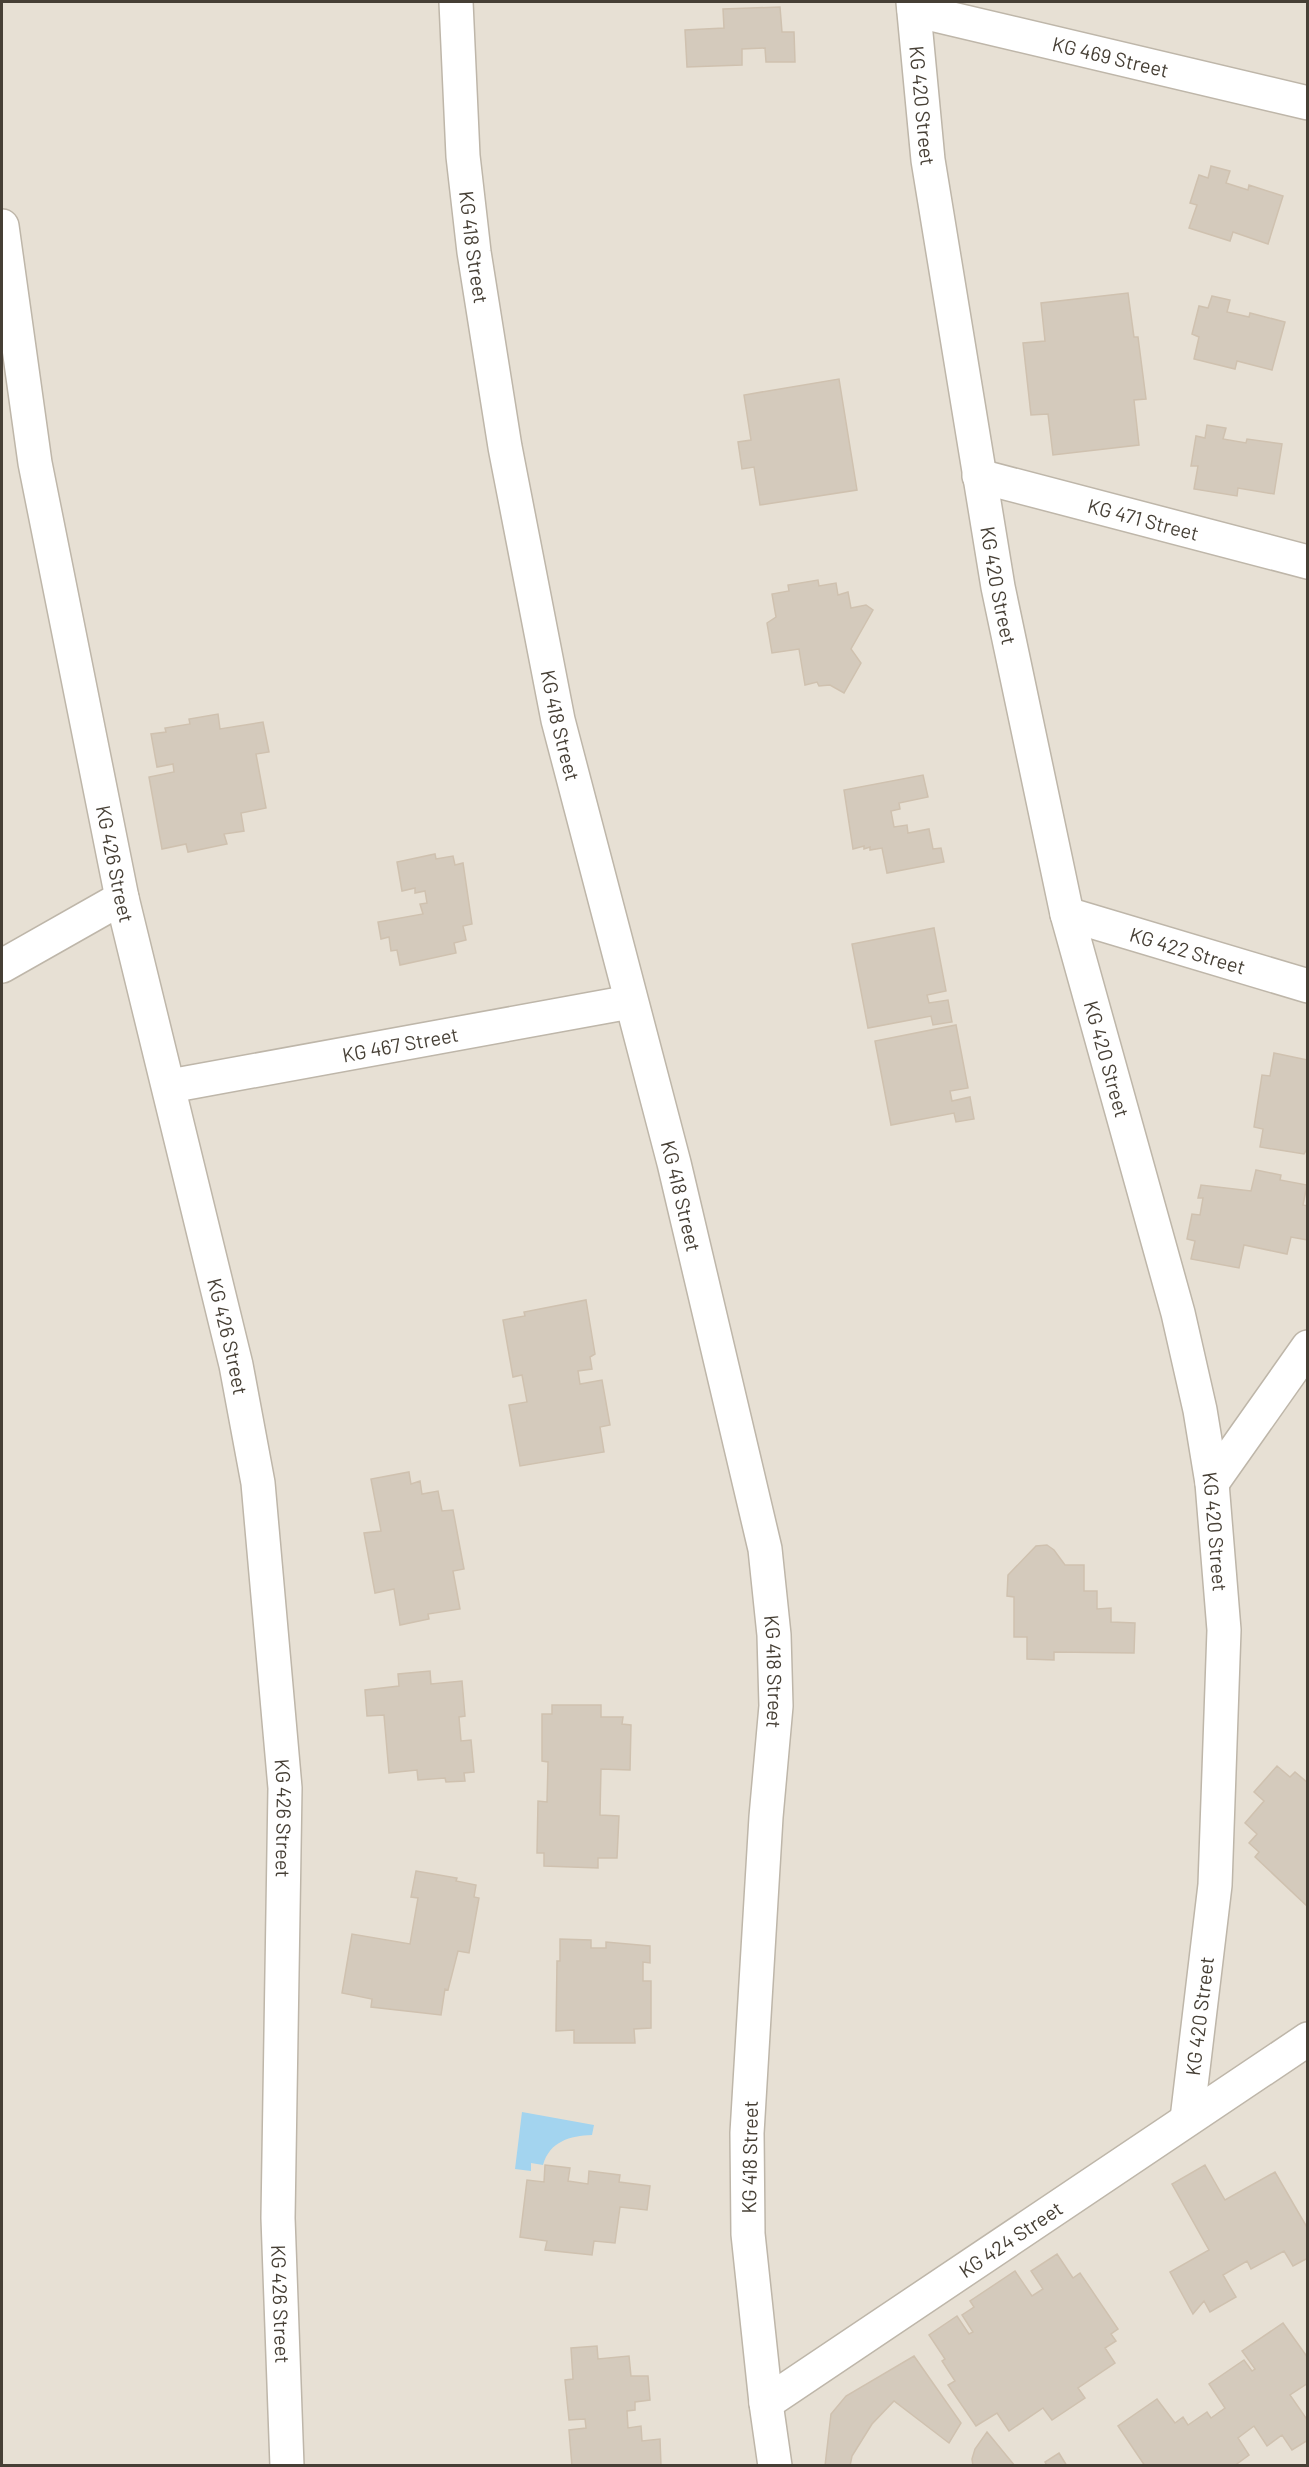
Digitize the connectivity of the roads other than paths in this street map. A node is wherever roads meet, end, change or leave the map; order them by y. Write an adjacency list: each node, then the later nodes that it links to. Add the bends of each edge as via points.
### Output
1 (456, 2): 11 (street, KG 418 Street, via 463,156 505,447 558,720)
2 (914, 6): 3 (street, KG 469 Street); 5 (street, KG 420 Street, via 928,160)
3 (1308, 103)
4 (2, 226): 7 (street, KG 426 Street, via 35,463)
5 (979, 476): 6 (street, KG 471 Street); 8 (street, KG 420 Street, via 998,587)
6 (1308, 562)
7 (122, 898): 9 (street); 12 (street, KG 426 Street)
8 (1067, 914): 10 (street, KG 422 Street); 14 (street, KG 420 Street, via 1178,1313)
9 (2, 966)
10 (1308, 986)
11 (630, 1002): 12 (street, KG 467 Street); 17 (street, KG 418 Street, via 674,1162 765,1549 774,1635 776,1706 747,2133 748,2234)
12 (170, 1086): 18 (street, KG 426 Street, via 236,1365 258,1483 285,1788 278,2218)
13 (1308, 1347): 14 (street)
14 (1212, 1483): 16 (street, KG 420 Street, via 1224,1630 1215,1885)
15 (1308, 2039): 16 (street, KG 424 Street)
16 (1187, 2119): 17 (street, KG 424 Street)
17 (766, 2403): 19 (street)
18 (287, 2466)
19 (775, 2466)

